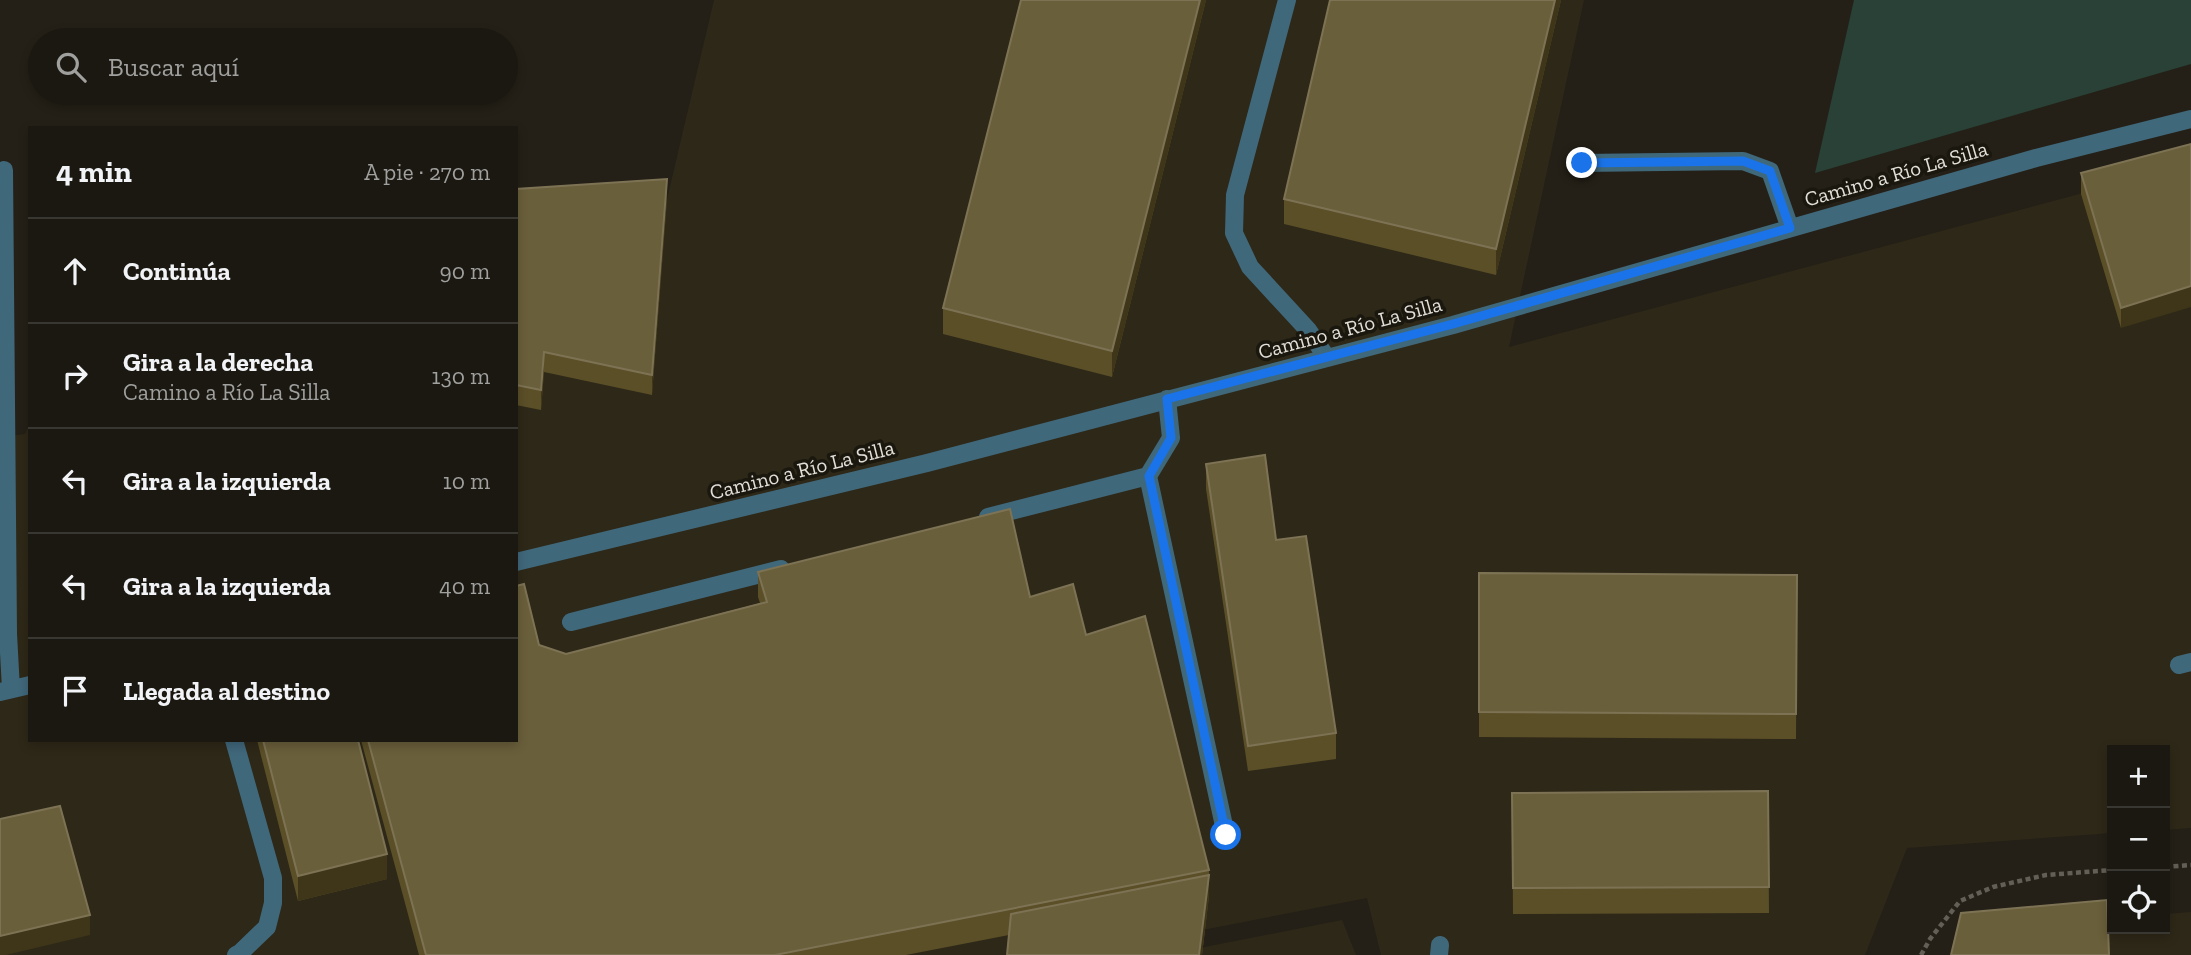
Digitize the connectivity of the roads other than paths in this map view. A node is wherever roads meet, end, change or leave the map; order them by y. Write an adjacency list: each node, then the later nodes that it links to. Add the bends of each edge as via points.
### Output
1 (1287, 0): 6 (lane, via 1235,195 1234,233 1250,267 1308,330)
2 (2191, 119): 5 (lane, Camino a Río La Silla)
3 (1582, 163): 5 (lane, via 1743,161 1770,171)
4 (4, 170): 14 (lane)
5 (1790, 228): 6 (lane, Camino a Río La Silla)
6 (1327, 358): 7 (lane, Camino a Río La Silla)
7 (1167, 399): 8 (lane, via 1171,438); 10 (lane, Camino a Río La Silla, via 927,463)
8 (1149, 476): 9 (lane); 16 (lane)
9 (974, 520)
10 (518, 562)
11 (800, 564): 12 (lane)
12 (571, 622)
13 (28, 686): 14 (lane)
14 (6, 691)
15 (235, 742): 17 (lane, via 272,878 273,903 267,927)
16 (1226, 835)
17 (236, 955)

